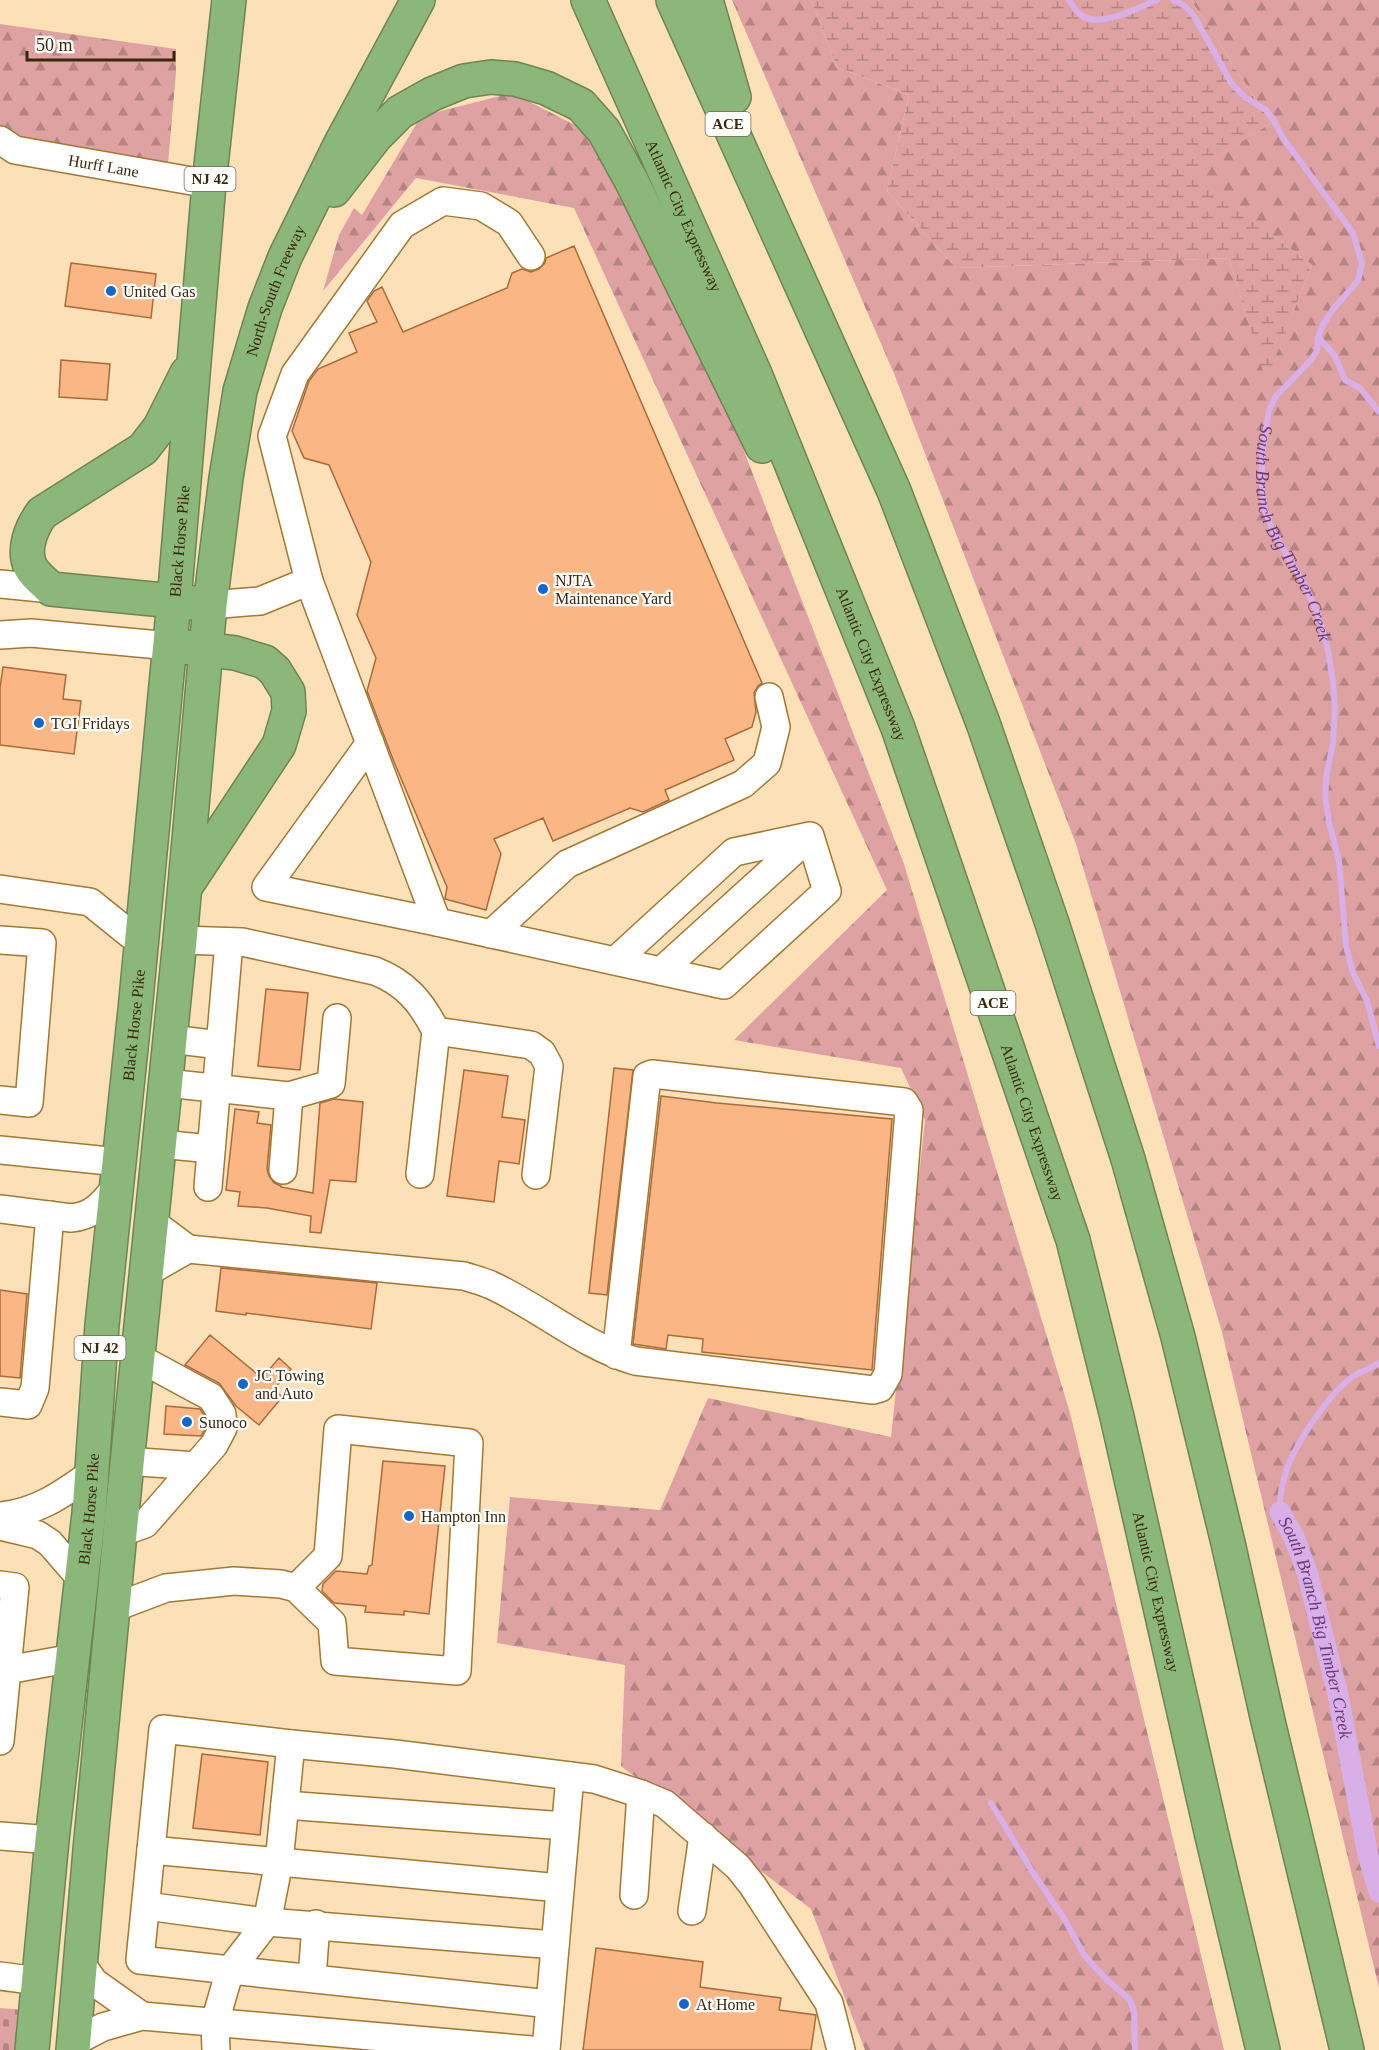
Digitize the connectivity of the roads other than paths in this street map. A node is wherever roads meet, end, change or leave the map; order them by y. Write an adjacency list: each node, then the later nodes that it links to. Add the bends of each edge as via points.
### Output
1 (229, 0): 7 (highway, Black Horse Pike / NJ 42)
2 (418, 0): 10 (highway, North-South Freeway / NJ 42)
3 (588, 0): 23 (highway, Atlantic City Expressway / ACE, via 755,374)
4 (673, 0): 8 (highway, ACE)
5 (706, 0): 8 (highway, via 738,113)
6 (0, 140): 7 (street, Hurff Lane, via 15,150)
7 (209, 184): 11 (highway, Black Horse Pike / NJ 42)
8 (784, 247): 107 (highway, ACE, via 894,491 983,723 1125,1149 1181,1348)
9 (531, 256): 14 (street, via 509,223 481,206 443,201 402,225 295,374 272,436)
10 (285, 257): 18 (highway, North-South Freeway / NJ 42, via 240,391); 23 (highway, via 376,136 400,111 432,94 464,81 491,77 546,88 581,105 604,131 632,182)
11 (195, 358): 12 (highway, via 160,427 143,449 42,513 32,526); 17 (highway, Black Horse Pike / NJ 42)
12 (27, 548): 13 (street); 16 (highway, via 31,567)
13 (0, 572)
14 (309, 581): 18 (street, via 260,601); 24 (street)
15 (0, 584): 16 (street)
16 (51, 589): 17 (highway)
17 (174, 601): 18 (highway); 20 (highway, Black Horse Pike / NJ 42)
18 (210, 605): 21 (highway, Black Horse Pike / NJ 42)
19 (0, 635): 20 (street, via 31,633)
20 (170, 646): 21 (highway); 33 (highway, Black Horse Pike / NJ 42)
21 (206, 649): 26 (highway, Black Horse Pike / NJ 42); 26 (highway, via 265,662 288,692 289,711 279,745)
22 (769, 697): 29 (street, via 776,727 767,763 743,784 567,864)
23 (898, 729): 106 (highway, Atlantic City Expressway / ACE, via 1073,1240)
24 (370, 743): 28 (street); 28 (street, via 266,887)
25 (810, 836): 34 (street, via 734,852); 35 (street); 35 (street, via 827,891 724,985)
26 (185, 888): 31 (highway, Black Horse Pike / NJ 42)
27 (0, 890): 33 (street, via 90,902)
28 (436, 922): 29 (street)
29 (491, 934): 34 (street)
30 (0, 940): 43 (street, via 42,943 29,1102)
31 (180, 940): 32 (street); 38 (highway, Black Horse Pike / NJ 42)
32 (229, 942): 37 (street, via 393,978 427,1012); 39 (street)
33 (141, 943): 48 (highway, Black Horse Pike / NJ 42)
34 (615, 961): 35 (street)
35 (661, 971)
36 (337, 1018): 42 (street, via 331,1084)
37 (436, 1031): 49 (street); 50 (street, via 531,1045 542,1053 549,1066)
38 (170, 1040): 39 (street); 40 (highway, Black Horse Pike / NJ 42)
39 (220, 1045): 41 (street)
40 (166, 1083): 41 (street); 44 (highway, Black Horse Pike / NJ 42)
41 (216, 1089): 42 (street); 45 (street)
42 (289, 1096): 47 (street)
43 (0, 1100)
44 (160, 1144): 45 (street); 54 (highway, Black Horse Pike / NJ 42)
45 (211, 1149): 51 (street)
46 (0, 1150): 48 (street)
47 (283, 1170)
48 (118, 1174): 53 (street, via 94,1212 71,1218); 62 (highway, Black Horse Pike / NJ 42)
49 (420, 1174)
50 (536, 1175)
51 (208, 1187)
52 (0, 1209): 53 (street)
53 (50, 1215): 59 (street, via 35,1389 28,1405)
54 (152, 1222): 55 (street); 56 (highway, Black Horse Pike / NJ 42)
55 (188, 1249): 56 (street); 57 (street, via 464,1276 490,1285)
56 (146, 1274): 58 (highway, Black Horse Pike / NJ 42)
57 (616, 1355): 57 (street, via 657,1364 880,1388 888,1374 907,1105 647,1076)
58 (137, 1357): 60 (highway, Black Horse Pike / NJ 42); 61 (street, via 211,1397 222,1414 223,1428)
59 (0, 1402)
60 (126, 1461): 61 (street); 65 (highway, Black Horse Pike / NJ 42)
61 (196, 1466): 65 (street, via 144,1524)
62 (92, 1473): 63 (street, via 58,1498 33,1509); 67 (highway, Black Horse Pike / NJ 42)
63 (0, 1516)
64 (0, 1526): 67 (street, via 38,1535)
65 (120, 1533): 66 (highway, Black Horse Pike / NJ 42)
66 (116, 1572): 69 (street); 71 (highway, Black Horse Pike / NJ 42)
67 (82, 1580): 72 (highway, Black Horse Pike / NJ 42)
68 (0, 1585): 73 (street, via 15,1587)
69 (166, 1588): 70 (street, via 234,1581); 71 (street)
70 (296, 1588): 70 (street, via 333,1623 335,1661 457,1671 469,1443 338,1429 328,1556)
71 (112, 1608): 92 (highway, Black Horse Pike / NJ 42)
72 (73, 1658): 73 (street); 82 (highway, Black Horse Pike / NJ 42)
73 (7, 1670): 74 (street)
74 (0, 1741)
75 (291, 1744): 76 (street); 78 (street); 83 (street, via 163,1729)
76 (570, 1776): 77 (street); 79 (street)
77 (641, 1794): 81 (street, via 665,1804); 86 (street)
78 (285, 1805): 79 (street); 84 (street)
79 (565, 1826): 85 (street)
80 (0, 1836): 82 (street)
81 (703, 1836): 88 (street); 105 (street, via 753,1886 829,2003)
82 (52, 1840): 96 (highway, Black Horse Pike / NJ 42)
83 (151, 1850): 84 (street); 87 (street)
84 (279, 1862): 85 (street); 89 (street)
85 (560, 1888): 91 (street)
86 (634, 1895)
87 (146, 1906): 89 (street); 93 (street, via 140,1960)
88 (692, 1911)
89 (267, 1922): 90 (street); 93 (street)
90 (316, 1924): 91 (street); 95 (street)
91 (555, 1945): 97 (street)
92 (81, 1963): 98 (street, via 94,1982); 100 (highway, Black Horse Pike / NJ 42)
93 (230, 1970): 95 (street); 99 (street)
94 (0, 1976): 96 (street)
95 (312, 1978): 97 (street)
96 (38, 1981): 101 (highway, Black Horse Pike / NJ 42)
97 (550, 2004): 104 (street)
98 (142, 2016): 99 (street); 100 (street, via 103,2027)
99 (215, 2022): 102 (street); 103 (street)
100 (74, 2046)
101 (32, 2050)
102 (216, 2050)
103 (531, 2050)
104 (546, 2050)
105 (841, 2050)
106 (1263, 2050)
107 (1347, 2050)

